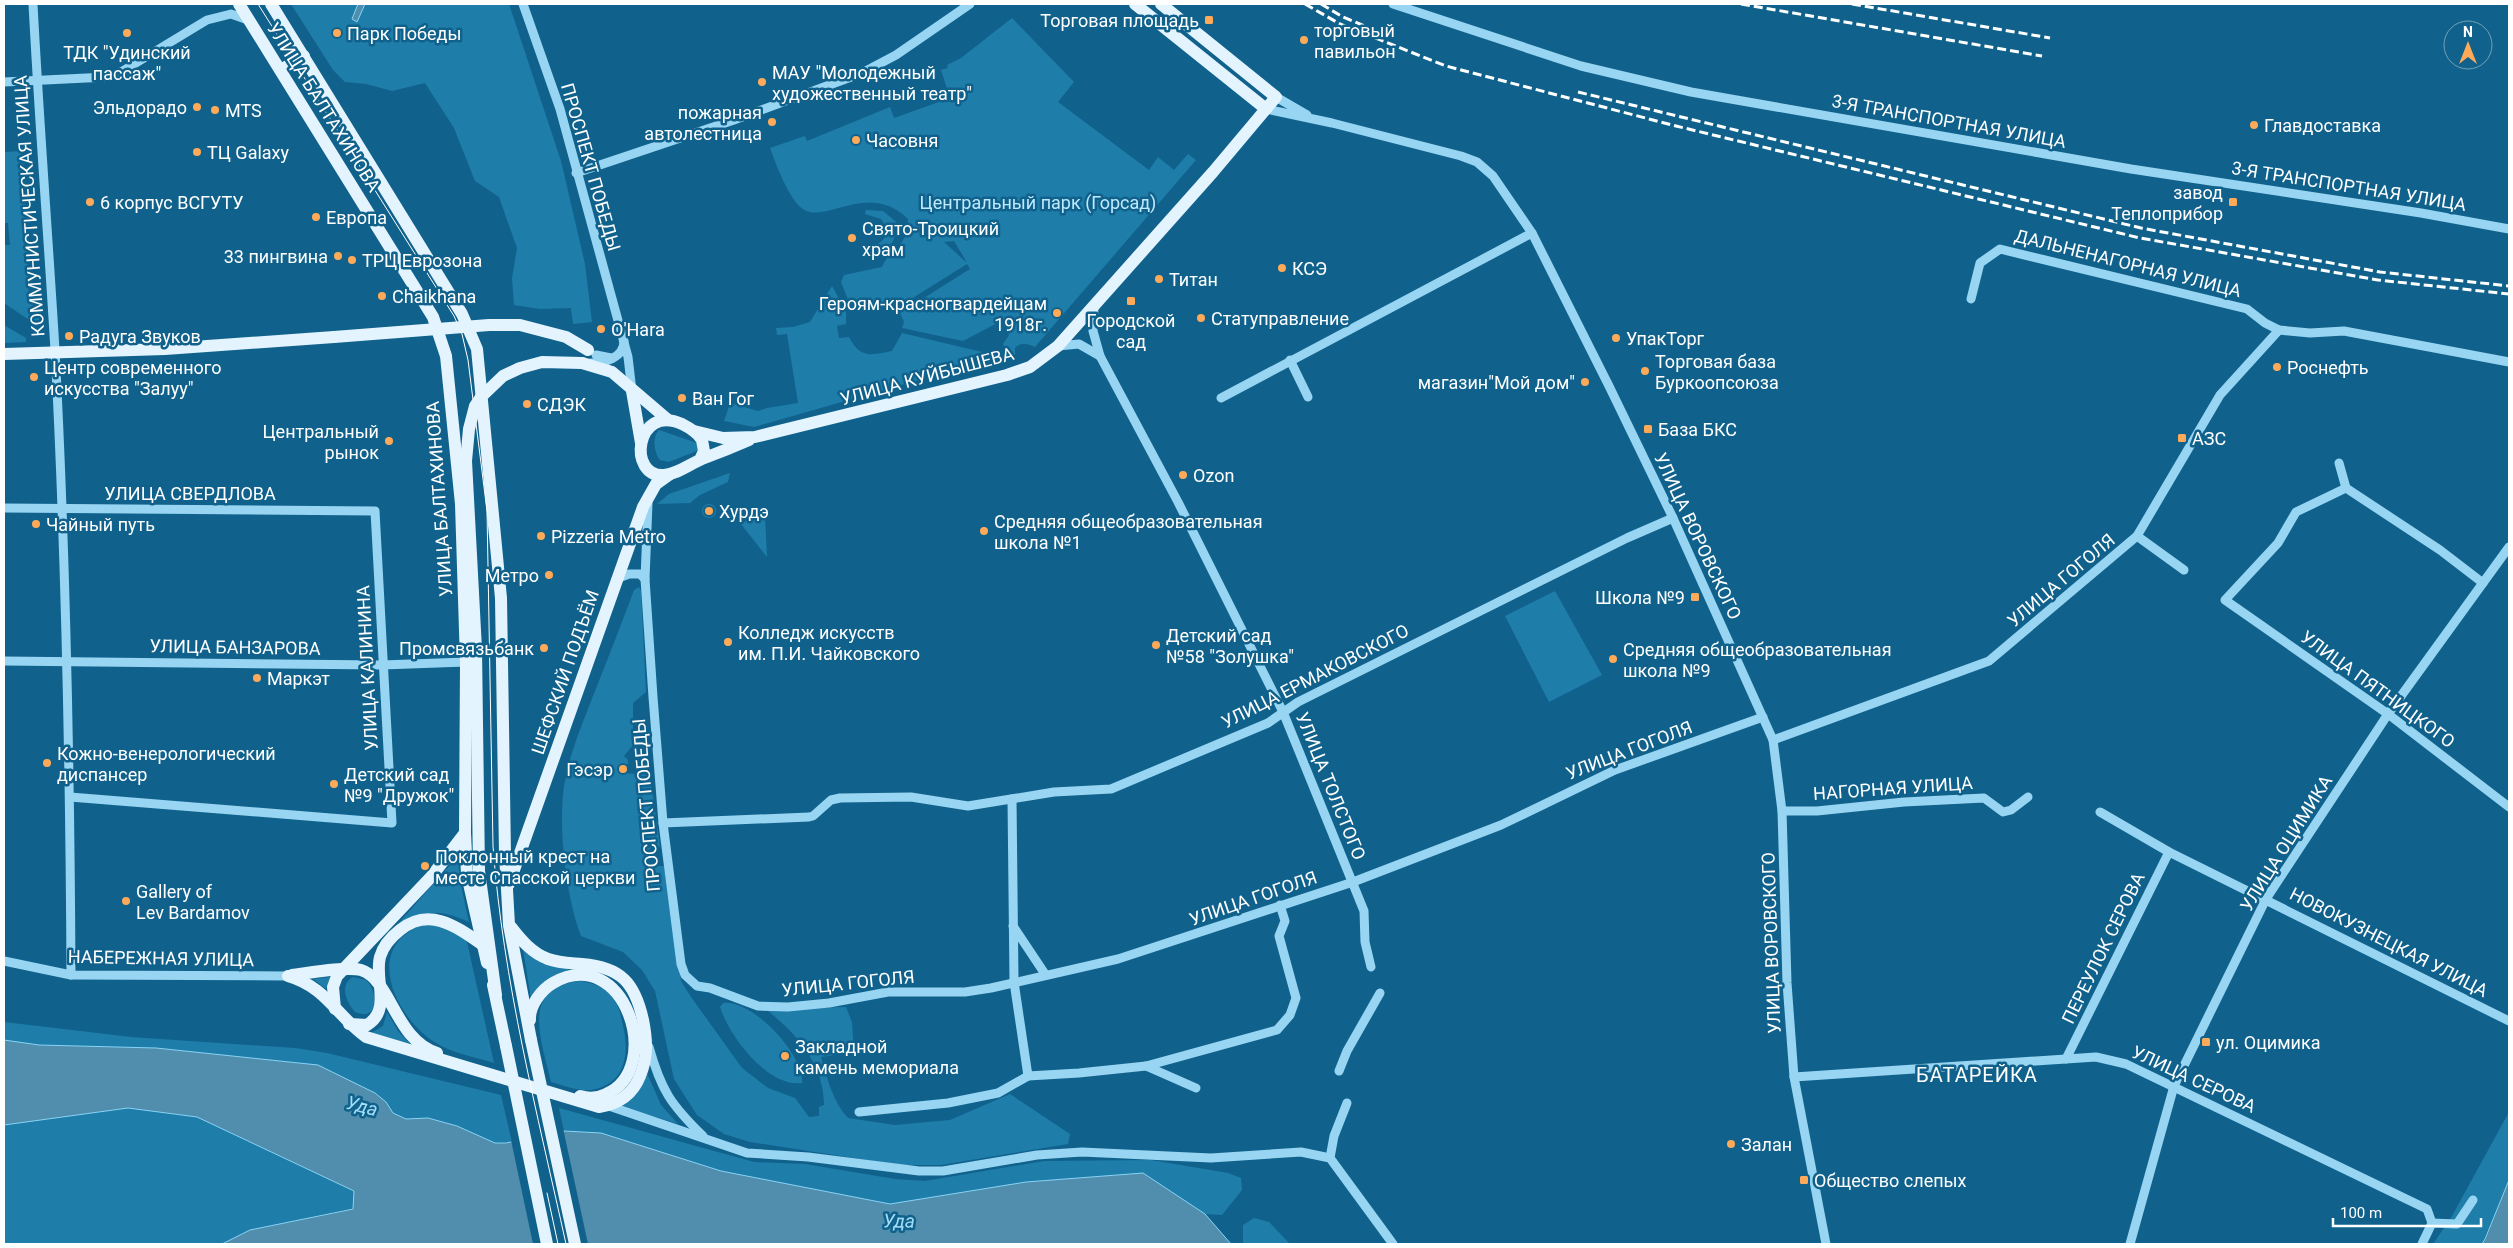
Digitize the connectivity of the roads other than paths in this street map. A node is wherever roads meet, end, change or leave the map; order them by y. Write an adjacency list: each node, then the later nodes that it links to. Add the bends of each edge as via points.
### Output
1 (33, 4): 12 (street, КОММУНИСТИЧЕСКАЯ УЛИЦА)
2 (239, 4): 9 (main road, УЛИЦА БАЛТАХИНОВА)
3 (271, 4): 10 (main road, УЛИЦА БАЛТАХИНОВА)
4 (523, 4): 17 (street, ПРОСПЕКТ ПОБЕДЫ, via 560,110)
5 (970, 4): 17 (street, via 896,55 862,73)
6 (1135, 4): 15 (main road)
7 (1161, 4): 14 (main road)
8 (1393, 4): 18 (street, 3-Я ТРАНСПОРТНАЯ УЛИЦА, via 1580,66 1691,92 2131,169)
9 (248, 20): 11 (main road, УЛИЦА БАЛТАХИНОВА); 12 (street, via 231,14 218,15 107,77)
10 (304, 56): 11 (main road); 73 (main road, УЛИЦА БАЛТАХИНОВА, via 462,314 477,349 501,598)
11 (281, 70): 57 (main road, УЛИЦА БАЛТАХИНОВА, via 433,317 446,356 461,504)
12 (37, 81): 13 (street); 25 (street, КОММУНИСТИЧЕСКАЯ УЛИЦА)
13 (4, 82)
14 (1276, 97): 15 (main road, УЛИЦА КУЙБЫШЕВА); 16 (street)
15 (1266, 109): 16 (street); 21 (main road, УЛИЦА КУЙБЫШЕВА)
16 (1313, 119): 19 (street, УЛИЦА ВОРОВСКОГО, via 1477,162 1494,176)
17 (576, 173): 23 (street, ПРОСПЕКТ ПОБЕДЫ)
18 (2509, 229)
19 (1532, 233): 29 (street); 48 (street, УЛИЦА ВОРОВСКОГО)
20 (1971, 299): 22 (street, ДАЛЬНЕНАГОРНАЯ УЛИЦА, via 1980,263 2000,249 2247,309)
21 (1094, 306): 24 (main road, УЛИЦА КУЙБЫШЕВА); 28 (street, УЛИЦА ТОЛСТОГО, via 1093,331)
22 (2279, 330): 30 (street, ДАЛЬНЕНАГОРНАЯ УЛИЦА, via 2310,333 2344,331); 49 (street, УЛИЦА ГОГОЛЯ, via 2220,395)
23 (624, 341): 27 (street, via 622,351); 33 (street, ПРОСПЕКТ ПОБЕДЫ)
24 (1058, 346): 28 (street, via 1079,344); 38 (main road, УЛИЦА КУЙБЫШЕВА, via 1030,367 1007,375)
25 (55, 352): 26 (main road); 27 (main road, bridge, via 165,349 520,325 566,337); 46 (street, КОММУНИСТИЧЕСКАЯ УЛИЦА)
26 (4, 354)
27 (600, 356): 31 (street); 32 (main road)
28 (1100, 356): 59 (street, УЛИЦА ТОЛСТОГО, via 1178,502)
29 (1290, 360): 34 (street); 35 (street)
30 (2509, 362)
31 (582, 363): 32 (main road, УЛИЦА КУЙБЫШЕВА); 88 (main road, УЛИЦА КУЙБЫШЕВА, bridge, via 542,362 504,376 475,406 469,429 466,460 476,649 479,871)
32 (612, 372): 33 (main road, УЛИЦА КУЙБЫШЕВА)
33 (632, 391): 36 (main road, УЛИЦА КУЙБЫШЕВА); 39 (main road)
34 (1308, 396)
35 (1221, 398)
36 (667, 419): 37 (main road, УЛИЦА КУЙБЫШЕВА); 39 (main road, via 656,421 649,427)
37 (694, 431): 38 (main road, УЛИЦА КУЙБЫШЕВА, via 723,438); 40 (main road, via 704,444)
38 (756, 437): 40 (main road, УЛИЦА КУЙБЫШЕВА)
39 (641, 445): 42 (main road, via 641,460 646,468 655,474)
40 (700, 460): 42 (main road, УЛИЦА КУЙБЫШЕВА)
41 (2340, 463): 43 (street)
42 (670, 474): 44 (main road, ШЕФСКИЙ ПОДЪЁМ, via 656,484)
43 (2346, 488): 54 (street, via 2440,550); 60 (street, УЛИЦА ПЯТНИЦКОГО, via 2296,512 2278,543 2225,600)
44 (648, 497): 52 (main road, ШЕФСКИЙ ПОДЪЁМ); 53 (street, ПРОСПЕКТ ПОБЕДЫ)
45 (4, 508): 46 (street, УЛИЦА СВЕРДЛОВА)
46 (61, 509): 47 (street, УЛИЦА СВЕРДЛОВА); 56 (street, КОММУНИСТИЧЕСКАЯ УЛИЦА)
47 (375, 511): 58 (street, УЛИЦА КАЛИНИНА)
48 (1673, 518): 59 (street, УЛИЦА ЕРМАКОВСКОГО, via 1626,538); 61 (street, УЛИЦА ВОРОВСКОГО)
49 (2137, 536): 51 (street); 62 (street, УЛИЦА ГОГОЛЯ, via 1989,661)
50 (2509, 547): 54 (street, УЛИЦА ОЦИМИКА)
51 (2184, 570)
52 (616, 579): 53 (street, via 629,574 640,574); 73 (main road, ШЕФСКИЙ ПОДЪЁМ)
53 (645, 579): 69 (street, ПРОСПЕКТ ПОБЕДЫ)
54 (2483, 583): 60 (street, УЛИЦА ОЦИМИКА)
55 (4, 661): 56 (street, УЛИЦА БАНЗАРОВА)
56 (66, 662): 58 (street, УЛИЦА БАНЗАРОВА); 63 (street, КОММУНИСТИЧЕСКАЯ УЛИЦА)
57 (466, 662): 58 (street, УЛИЦА БАНЗАРОВА); 70 (main road, УЛИЦА БАЛТАХИНОВА)
58 (382, 665): 63 (street, УЛИЦА КАЛИНИНА, via 392,823)
59 (1283, 712): 65 (street, УЛИЦА ЕРМАКОВСКОГО, via 1268,723 1112,789 1054,792); 72 (street, УЛИЦА ТОЛСТОГО)
60 (2388, 714): 66 (street, УЛИЦА ПЯТНИЦКОГО); 74 (street, УЛИЦА ОЦИМИКА)
61 (1763, 717): 62 (street, УЛИЦА ВОРОВСКОГО); 72 (street, УЛИЦА ГОГОЛЯ, via 1614,770 1501,825)
62 (1773, 740): 67 (street, УЛИЦА ВОРОВСКОГО)
63 (70, 798): 83 (street, КОММУНИСТИЧЕСКАЯ УЛИЦА)
64 (2028, 798): 67 (street, НАГОРНАЯ УЛИЦА, via 2003,812 1984,798)
65 (1012, 799): 69 (street, УЛИЦА ЕРМАКОВСКОГО, via 968,806 911,797 840,798 831,800 809,817); 77 (street)
66 (2509, 808)
67 (1782, 811): 99 (street, УЛИЦА ВОРОВСКОГО, via 1787,983)
68 (2100, 812): 71 (street, НОВОКУЗНЕЦКАЯ УЛИЦА)
69 (662, 823): 89 (street, ПРОСПЕКТ ПОБЕДЫ, via 672,909 685,975 697,986)
70 (465, 833): 78 (main road, УЛИЦА БАЛТАХИНОВА, via 467,875); 81 (main road, via 431,877)
71 (2169, 852): 74 (street, НОВОКУЗНЕЦКАЯ УЛИЦА); 95 (street, ПЕРЕУЛОК СЕРОВА)
72 (1353, 882): 75 (street, УЛИЦА ГОГОЛЯ); 80 (street, УЛИЦА ТОЛСТОГО, via 1364,911 1365,942)
73 (507, 891): 76 (main road, УЛИЦА БАЛТАХИНОВА)
74 (2266, 899): 91 (street, НОВОКУЗНЕЦКАЯ УЛИЦА); 100 (street, УЛИЦА ОЦИМИКА)
75 (1280, 905): 82 (street, УЛИЦА ГОГОЛЯ, via 1118,959); 96 (street, via 1286,921 1279,936 1296,998 1290,1015 1277,1030)
76 (509, 925): 93 (main road, via 529,947 546,958 600,966 619,974 634,992); 94 (main road, УЛИЦА БАЛТАХИНОВА)
77 (1013, 926): 82 (street); 85 (street)
78 (482, 944): 86 (main road, via 449,922 425,919 411,922 383,949 379,966); 88 (main road, УЛИЦА БАЛТАХИНОВА)
79 (4, 961): 83 (street, НАБЕРЕЖНАЯ УЛИЦА)
80 (1371, 967)
81 (342, 970): 84 (main road); 86 (main road, via 365,972); 90 (main road, via 333,987)
82 (1045, 974): 85 (street, УЛИЦА ГОГОЛЯ)
83 (71, 975): 84 (street, НАБЕРЕЖНАЯ УЛИЦА)
84 (288, 976): 90 (main road, via 316,988)
85 (1014, 982): 89 (street, УЛИЦА ГОГОЛЯ, via 965,992 888,992 788,1007 758,1006); 98 (street)
86 (382, 990): 92 (main road, via 378,1014 372,1022 362,1026); 102 (main road, via 405,1029 429,1050)
87 (1380, 994): 97 (street)
88 (496, 995): 110 (main road, УЛИЦА БАЛТАХИНОВА, bridge)
89 (730, 995)
90 (335, 1008): 92 (main road)
91 (2508, 1017)
92 (349, 1024): 104 (main road, via 366,1037)
93 (647, 1039): 104 (main road, via 645,1061 638,1080 627,1094); 106 (street, via 661,1085 670,1101)
94 (531, 1040): 102 (main road, via 533,1006 552,984 582,975 603,980 617,991 626,1006 634,1034 632,1064 617,1087 602,1096); 111 (main road, bridge)
95 (2066, 1059): 99 (street, УЛИЦА СЕРОВА); 100 (street, УЛИЦА СЕРОВА, via 2096,1057 2126,1064)
96 (1146, 1066): 98 (street); 101 (street)
97 (1339, 1071)
98 (1028, 1076): 105 (street, via 998,1093 948,1103)
99 (1794, 1077): 113 (street, УЛИЦА ВОРОВСКОГО)
100 (2174, 1086): 109 (street, УЛИЦА СЕРОВА, via 2426,1209); 114 (street, УЛИЦА ОЦИМИКА)
101 (1196, 1088)
102 (586, 1098): 104 (street)
103 (1347, 1103): 107 (street, via 1334,1136)
104 (604, 1106): 106 (street)
105 (859, 1112)
106 (705, 1138): 107 (street, via 747,1153 919,1171 943,1171 1037,1155 1082,1152 1211,1158 1301,1152)
107 (1330, 1158): 112 (street)
108 (2473, 1200): 109 (street, via 2457,1224)
109 (2432, 1223): 115 (street)
110 (547, 1244)
111 (575, 1244)
112 (1393, 1244)
113 (1826, 1244)
114 (2130, 1244)
115 (2422, 1244)

